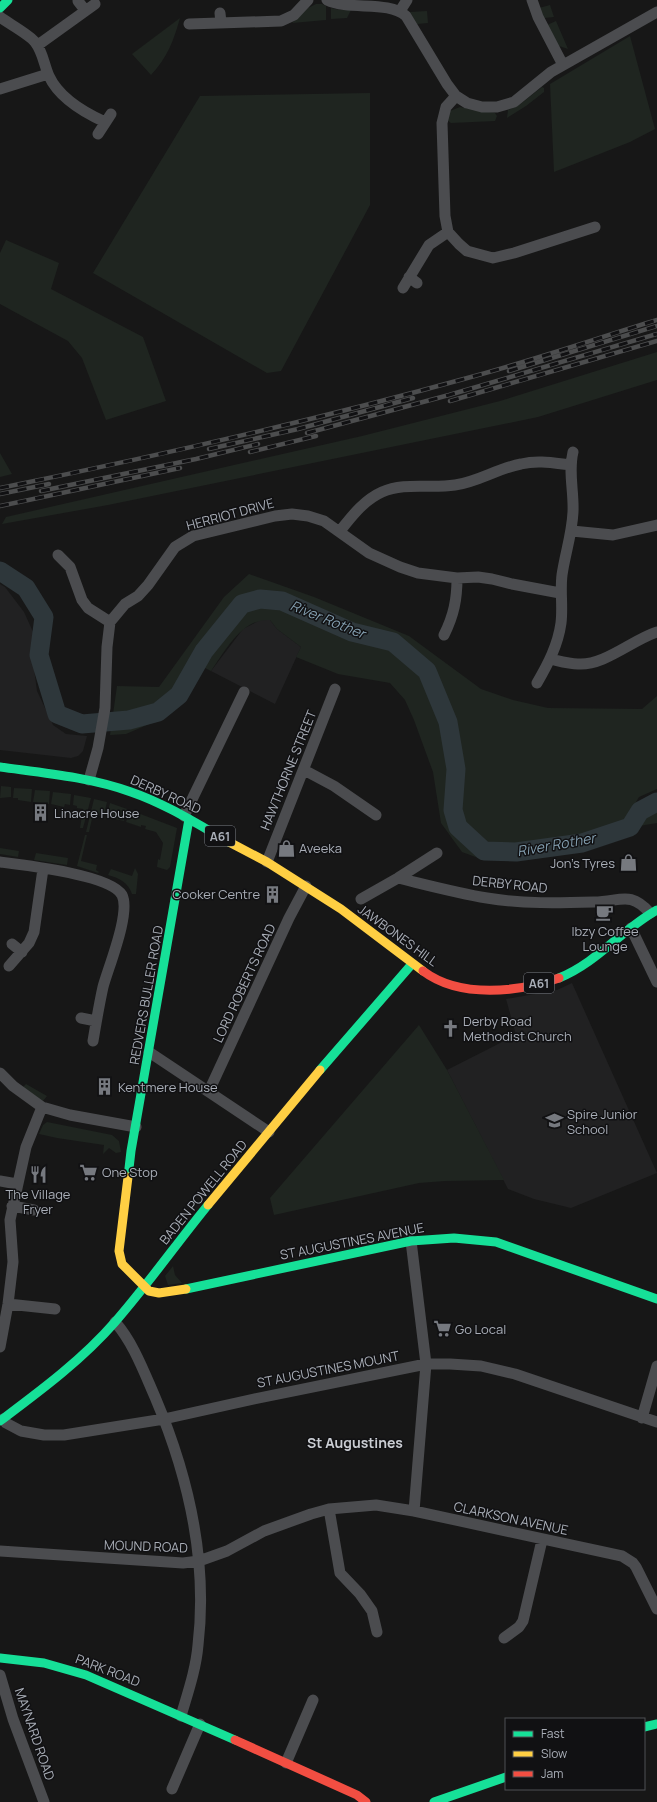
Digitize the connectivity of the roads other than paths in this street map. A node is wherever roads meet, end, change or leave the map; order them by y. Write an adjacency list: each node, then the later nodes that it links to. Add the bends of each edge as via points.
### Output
1 (8, 0): 8 (main road)
2 (308, 0): 13 (street, via 294,15 281,22 221,18)
3 (327, 0): 10 (street, via 340,5 383,7)
4 (407, 0): 10 (street)
5 (532, 0): 15 (street, via 538,18)
6 (78, 1): 9 (street)
7 (95, 4): 9 (street)
8 (0, 8)
9 (85, 10): 14 (street)
10 (400, 11): 18 (street, via 406,16)
11 (657, 12): 15 (street)
12 (0, 17): 14 (street)
13 (189, 24)
14 (38, 45): 16 (street)
15 (563, 65): 18 (street, via 514,102 497,107 467,103)
16 (48, 74): 17 (street); 19 (street, via 63,96 92,116 108,118)
17 (0, 88)
18 (456, 96): 21 (street, via 446,107 442,123 445,216)
19 (98, 134)
20 (595, 227): 21 (street, via 571,229 514,253 493,258 467,251)
21 (448, 232): 22 (street, via 429,246 413,280)
22 (403, 288)
23 (573, 452): 24 (street)
24 (570, 465): 26 (street, via 533,462 519,464 454,486 393,488 370,499); 27 (street)
25 (657, 525): 27 (street, via 613,535)
26 (340, 531): 29 (street, HERRIOT DRIVE, via 369,553 400,567 418,573); 31 (street, HERRIOT DRIVE, via 324,521 292,514 193,536 175,547 148,585 138,596 125,604)
27 (572, 531): 30 (street)
28 (58, 555): 31 (street, via 74,565 82,600 88,608)
29 (458, 578): 30 (street, HERRIOT DRIVE, via 492,578); 33 (street, via 457,599 446,619)
30 (560, 593): 34 (street, via 561,624)
31 (110, 622): 40 (street, via 105,708)
32 (657, 632): 34 (street, via 599,661 578,664)
33 (444, 635)
34 (550, 659): 35 (street)
35 (538, 683)
36 (335, 689): 39 (street, HAWTHORNE STREET)
37 (244, 692): 42 (street)
38 (0, 767): 40 (main road, DERBY ROAD / A61)
39 (304, 770): 41 (street, via 329,783); 45 (street, HAWTHORNE STREET)
40 (89, 780): 42 (main road, DERBY ROAD / A61, via 131,792)
41 (376, 816)
42 (187, 818): 45 (main road, DERBY ROAD / A61); 61 (main road, REDVERS BULLER ROAD)
43 (438, 853): 47 (street)
44 (0, 862): 46 (street)
45 (267, 862): 48 (main road, DERBY ROAD / A61)
46 (43, 869): 54 (street, via 34,932); 59 (street, via 90,878 115,888 122,896 118,940 103,986)
47 (398, 878): 49 (street); 50 (street, DERBY ROAD, via 488,898 550,903 630,898)
48 (306, 886): 51 (main road, DERBY ROAD / A61); 63 (street, LORD ROBERTS ROAD)
49 (361, 899)
50 (654, 911): 52 (main road, JAWBONES HILL / A61)
51 (346, 913): 55 (main road, JAWBONES HILL / A61)
52 (631, 928): 55 (main road, JAWBONES HILL / A61, via 586,965 565,976 530,986 478,990 461,987 440,980); 57 (street)
53 (12, 944): 54 (street)
54 (22, 952): 56 (street)
55 (412, 964): 66 (main road, BADEN POWELL ROAD)
56 (9, 966)
57 (657, 982)
58 (81, 1018): 59 (street)
59 (96, 1020): 60 (street)
60 (93, 1041)
61 (149, 1052): 63 (street); 65 (main road, REDVERS BULLER ROAD)
62 (0, 1073): 64 (street)
63 (209, 1091): 66 (street)
64 (42, 1108): 65 (street); 68 (street, via 26,1147)
65 (136, 1127): 72 (main road, REDVERS BULLER ROAD, via 119,1251 122,1264)
66 (269, 1132): 72 (main road, BADEN POWELL ROAD)
67 (0, 1181): 68 (street)
68 (17, 1184): 69 (street)
69 (12, 1206): 70 (street); 74 (street, via 10,1231 13,1262)
70 (34, 1210)
71 (411, 1241): 72 (main road, ST AUGUSTINES AVENUE, via 171,1292 159,1293); 73 (main road, ST AUGUSTINES AVENUE, via 450,1237 496,1242); 78 (street)
72 (143, 1285): 76 (main road, BADEN POWELL ROAD)
73 (657, 1299)
74 (8, 1304): 75 (street); 77 (street)
75 (55, 1309)
76 (115, 1322): 81 (street, via 143,1369); 82 (main road, BADEN POWELL ROAD, via 88,1350)
77 (0, 1347)
78 (426, 1364): 80 (street, ST AUGUSTINES MOUNT, via 481,1366 515,1374); 81 (street, ST AUGUSTINES MOUNT); 85 (street)
79 (657, 1366): 80 (street)
80 (642, 1418): 83 (street, ST AUGUSTINES MOUNT)
81 (164, 1419): 82 (street, ST AUGUSTINES MOUNT, via 64,1435 20,1431); 88 (street, via 182,1470 193,1515)
82 (2, 1420)
83 (657, 1422)
84 (329, 1510): 85 (street, CLARKSON AVENUE, via 376,1505); 88 (street, MOUND ROAD, via 264,1530 227,1551); 90 (street, via 340,1573 372,1611)
85 (414, 1511): 86 (street, CLARKSON AVENUE)
86 (542, 1540): 89 (street, CLARKSON AVENUE, via 628,1559 636,1567); 91 (street, via 523,1621 519,1628)
87 (0, 1551): 88 (street, MOUND ROAD, via 166,1562)
88 (199, 1561): 95 (street, via 198,1646)
89 (657, 1609)
90 (377, 1632)
91 (504, 1638)
92 (0, 1658): 95 (main road, PARK ROAD, via 46,1662 76,1671 103,1680)
93 (0, 1675): 102 (street, MAYNARD ROAD, via 13,1719)
94 (313, 1700): 99 (street)
95 (181, 1716): 96 (main road, PARK ROAD)
96 (200, 1724): 99 (main road, PARK ROAD); 101 (street)
97 (657, 1724): 98 (main road)
98 (645, 1727)
99 (286, 1763): 103 (main road, PARK ROAD, via 357,1795)
100 (505, 1777): 104 (main road)
101 (172, 1789)
102 (44, 1802)
103 (366, 1802)
104 (434, 1802)

